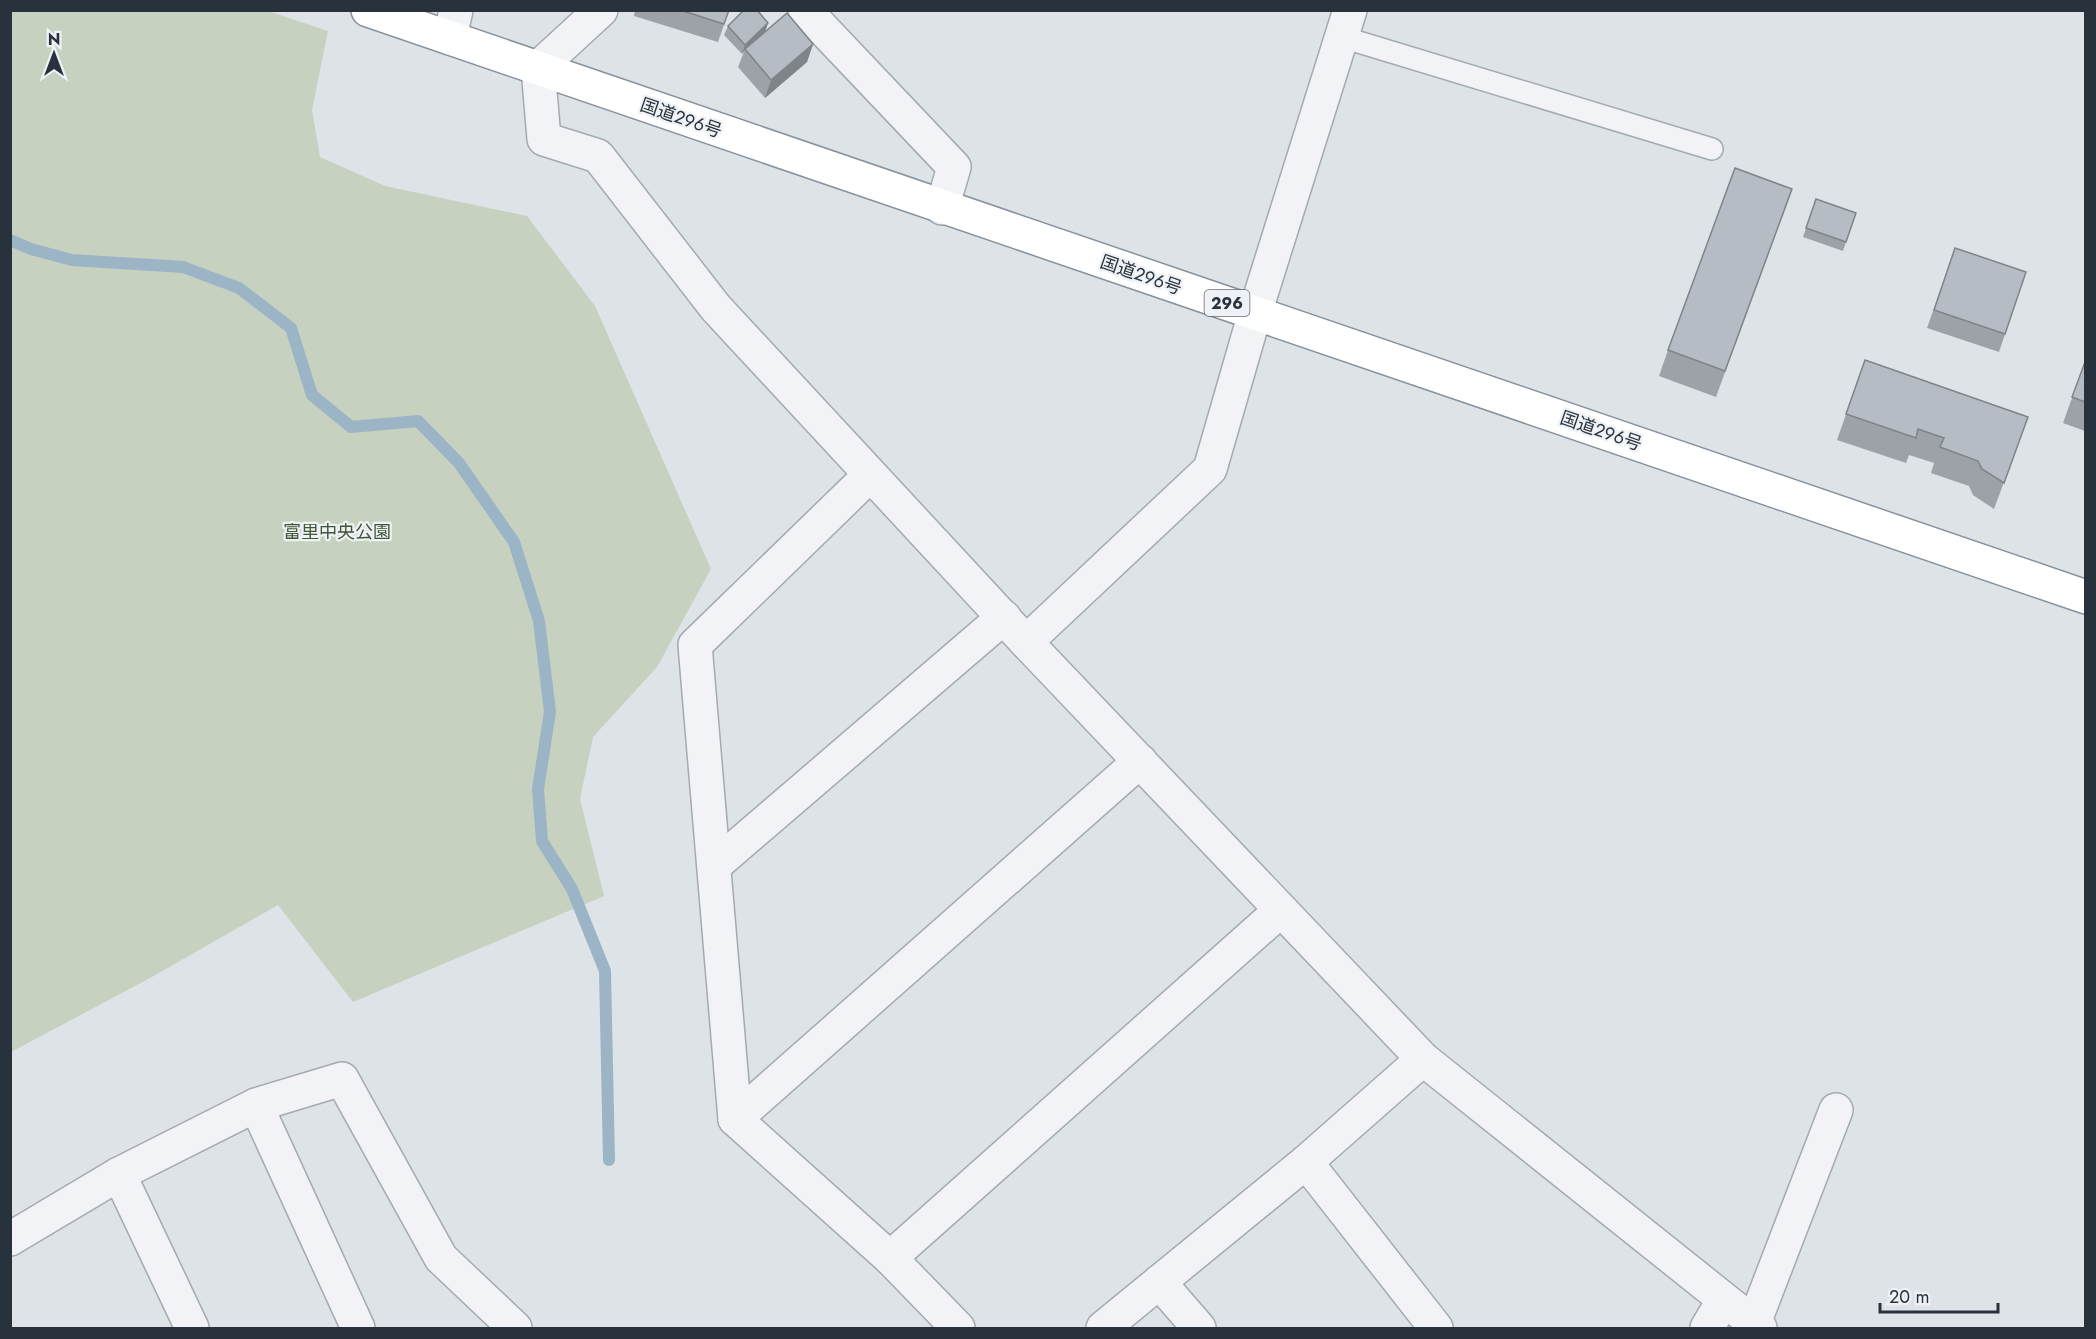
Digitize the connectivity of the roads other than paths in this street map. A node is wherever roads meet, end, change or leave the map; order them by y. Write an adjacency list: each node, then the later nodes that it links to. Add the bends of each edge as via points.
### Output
1 (368, 10): 4 (highway, 国道296号 / 296)
2 (601, 10): 6 (street)
3 (805, 10): 8 (street, via 954,167)
4 (453, 24): 6 (highway, 国道296号 / 296)
5 (1346, 24): 7 (lane); 9 (street)
6 (538, 68): 8 (highway, 国道296号 / 296); 10 (street, via 544,139 598,156 716,308)
7 (1712, 149)
8 (942, 208): 9 (highway, 国道296号 / 296)
9 (1255, 313): 11 (highway, 国道296号 / 296); 13 (street, via 1210,469)
10 (870, 475): 12 (street); 15 (street, via 695,645)
11 (2085, 597)
12 (1004, 616): 13 (street); 15 (street)
13 (1026, 642): 14 (street)
14 (1140, 761): 16 (street); 20 (street)
15 (714, 866): 20 (street)
16 (1281, 910): 17 (street); 24 (street)
17 (1423, 1059): 21 (street); 26 (street)
18 (256, 1105): 22 (street); 29 (street); 30 (street, via 342,1079 441,1258)
19 (1836, 1110): 27 (street)
20 (735, 1119): 24 (street)
21 (1305, 1162): 25 (street); 34 (street)
22 (119, 1174): 23 (street); 28 (street)
23 (10, 1239)
24 (890, 1257): 31 (street)
25 (1159, 1282): 32 (street); 33 (street)
26 (1715, 1315): 27 (street)
27 (1757, 1326)
28 (192, 1329)
29 (358, 1329)
30 (515, 1329)
31 (958, 1329)
32 (1103, 1329)
33 (1199, 1329)
34 (1436, 1329)

